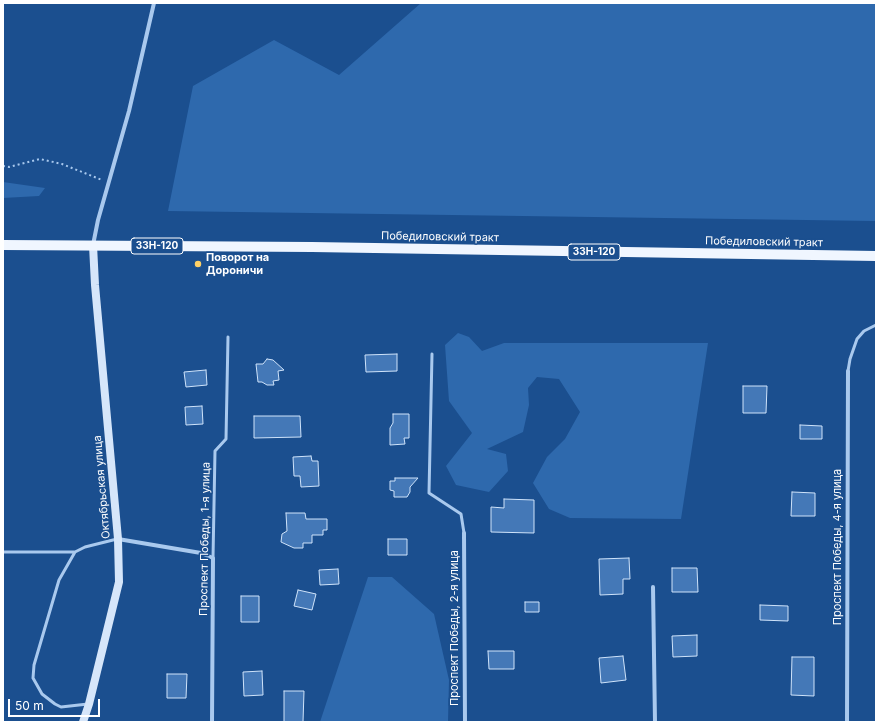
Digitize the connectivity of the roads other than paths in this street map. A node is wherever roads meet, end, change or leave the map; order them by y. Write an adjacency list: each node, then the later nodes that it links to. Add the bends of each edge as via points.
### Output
1 (154, 3): 3 (street, via 130,110)
2 (3, 245): 3 (main road, Победиловский тракт / 33Н-120)
3 (93, 245): 4 (main road, Победиловский тракт / 33Н-120); 10 (street, Октябрьская улица)
4 (876, 256)
5 (876, 326): 8 (lane, via 864,331 857,339)
6 (228, 338): 13 (lane, Проспект Победы, 1-я улица, via 226,439 215,451)
7 (432, 354): 9 (lane, via 429,493 461,514)
8 (848, 371): 20 (street, Проспект Победы, 4-я улица)
9 (464, 533): 18 (street, Проспект Победы, 2-я улица)
10 (118, 539): 12 (lane); 13 (street, via 201,553); 15 (street, Октябрьская улица, via 119,582)
11 (3, 552): 12 (lane)
12 (75, 552): 15 (lane, via 60,580 34,665 33,678 42,694 61,707)
13 (212, 558): 17 (street, Проспект Победы, 1-я улица)
14 (653, 587): 19 (street)
15 (89, 704): 16 (street, Октябрьская улица)
16 (83, 722)
17 (212, 722)
18 (465, 722)
19 (655, 722)
20 (847, 722)

